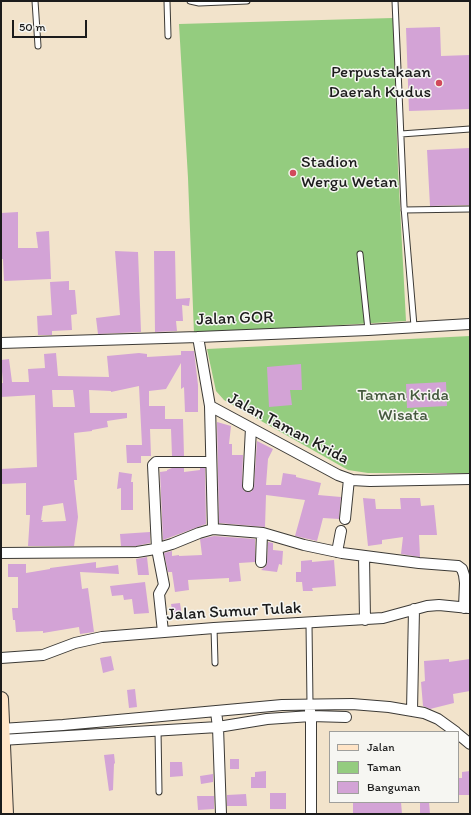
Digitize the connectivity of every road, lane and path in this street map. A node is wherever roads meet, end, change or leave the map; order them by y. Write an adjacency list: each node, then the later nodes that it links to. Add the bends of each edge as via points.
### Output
1 (35, 1): 7 (lane)
2 (167, 1): 6 (lane)
3 (190, 1): 4 (lane)
4 (247, 1)
5 (395, 1): 9 (lane)
6 (168, 36)
7 (38, 46)
8 (470, 129): 9 (lane)
9 (401, 134): 11 (lane)
10 (470, 209): 11 (lane)
11 (404, 210): 14 (lane)
12 (360, 254): 15 (lane)
13 (470, 324): 14 (street, Jalan GOR)
14 (414, 326): 15 (street, Jalan GOR)
15 (368, 330): 16 (street, Jalan GOR)
16 (198, 337): 17 (street, Jalan GOR); 18 (street, Jalan Taman Krida)
17 (1, 343)
18 (210, 406): 19 (street, Jalan Taman Krida); 20 (street)
19 (251, 428): 21 (street, Jalan Taman Krida); 23 (street)
20 (210, 462): 25 (street); 28 (street, via 154,464)
21 (349, 479): 22 (street, Jalan Taman Krida); 24 (street)
22 (470, 479)
23 (248, 486)
24 (345, 519)
25 (213, 530): 27 (street); 28 (street)
26 (341, 531): 29 (street)
27 (262, 533): 29 (street, via 304,546); 32 (street)
28 (157, 549): 30 (street, via 137,552); 38 (street, via 164,585 159,594)
29 (337, 552): 31 (street)
30 (1, 553)
31 (364, 556): 33 (street, via 458,566 464,575); 35 (street)
32 (261, 562)
33 (467, 608): 34 (street, Jalan Sumur Tulak, via 439,604)
34 (414, 609): 35 (street, Jalan Sumur Tulak); 43 (street)
35 (365, 620): 36 (street, Jalan Sumur Tulak)
36 (309, 624): 37 (street, Jalan Sumur Tulak); 42 (lane)
37 (214, 628): 38 (street, Jalan Sumur Tulak); 40 (lane)
38 (163, 632): 39 (street, Jalan Sumur Tulak, via 102,637 75,643 43,655)
39 (1, 658)
40 (215, 663)
41 (1, 699): 48 (street)
42 (310, 710): 43 (street, via 352,704); 44 (street); 45 (street, via 266,719); 45 (street, via 282,705); 54 (street)
43 (412, 711): 47 (street, via 438,719)
44 (346, 717)
45 (217, 719): 46 (street); 48 (street, via 63,725); 53 (street)
46 (158, 730): 48 (street); 51 (lane)
47 (454, 731)
48 (2, 734): 52 (street)
49 (459, 735): 50 (street)
50 (470, 744)
51 (159, 792)
52 (6, 814)
53 (221, 814)
54 (311, 814)

